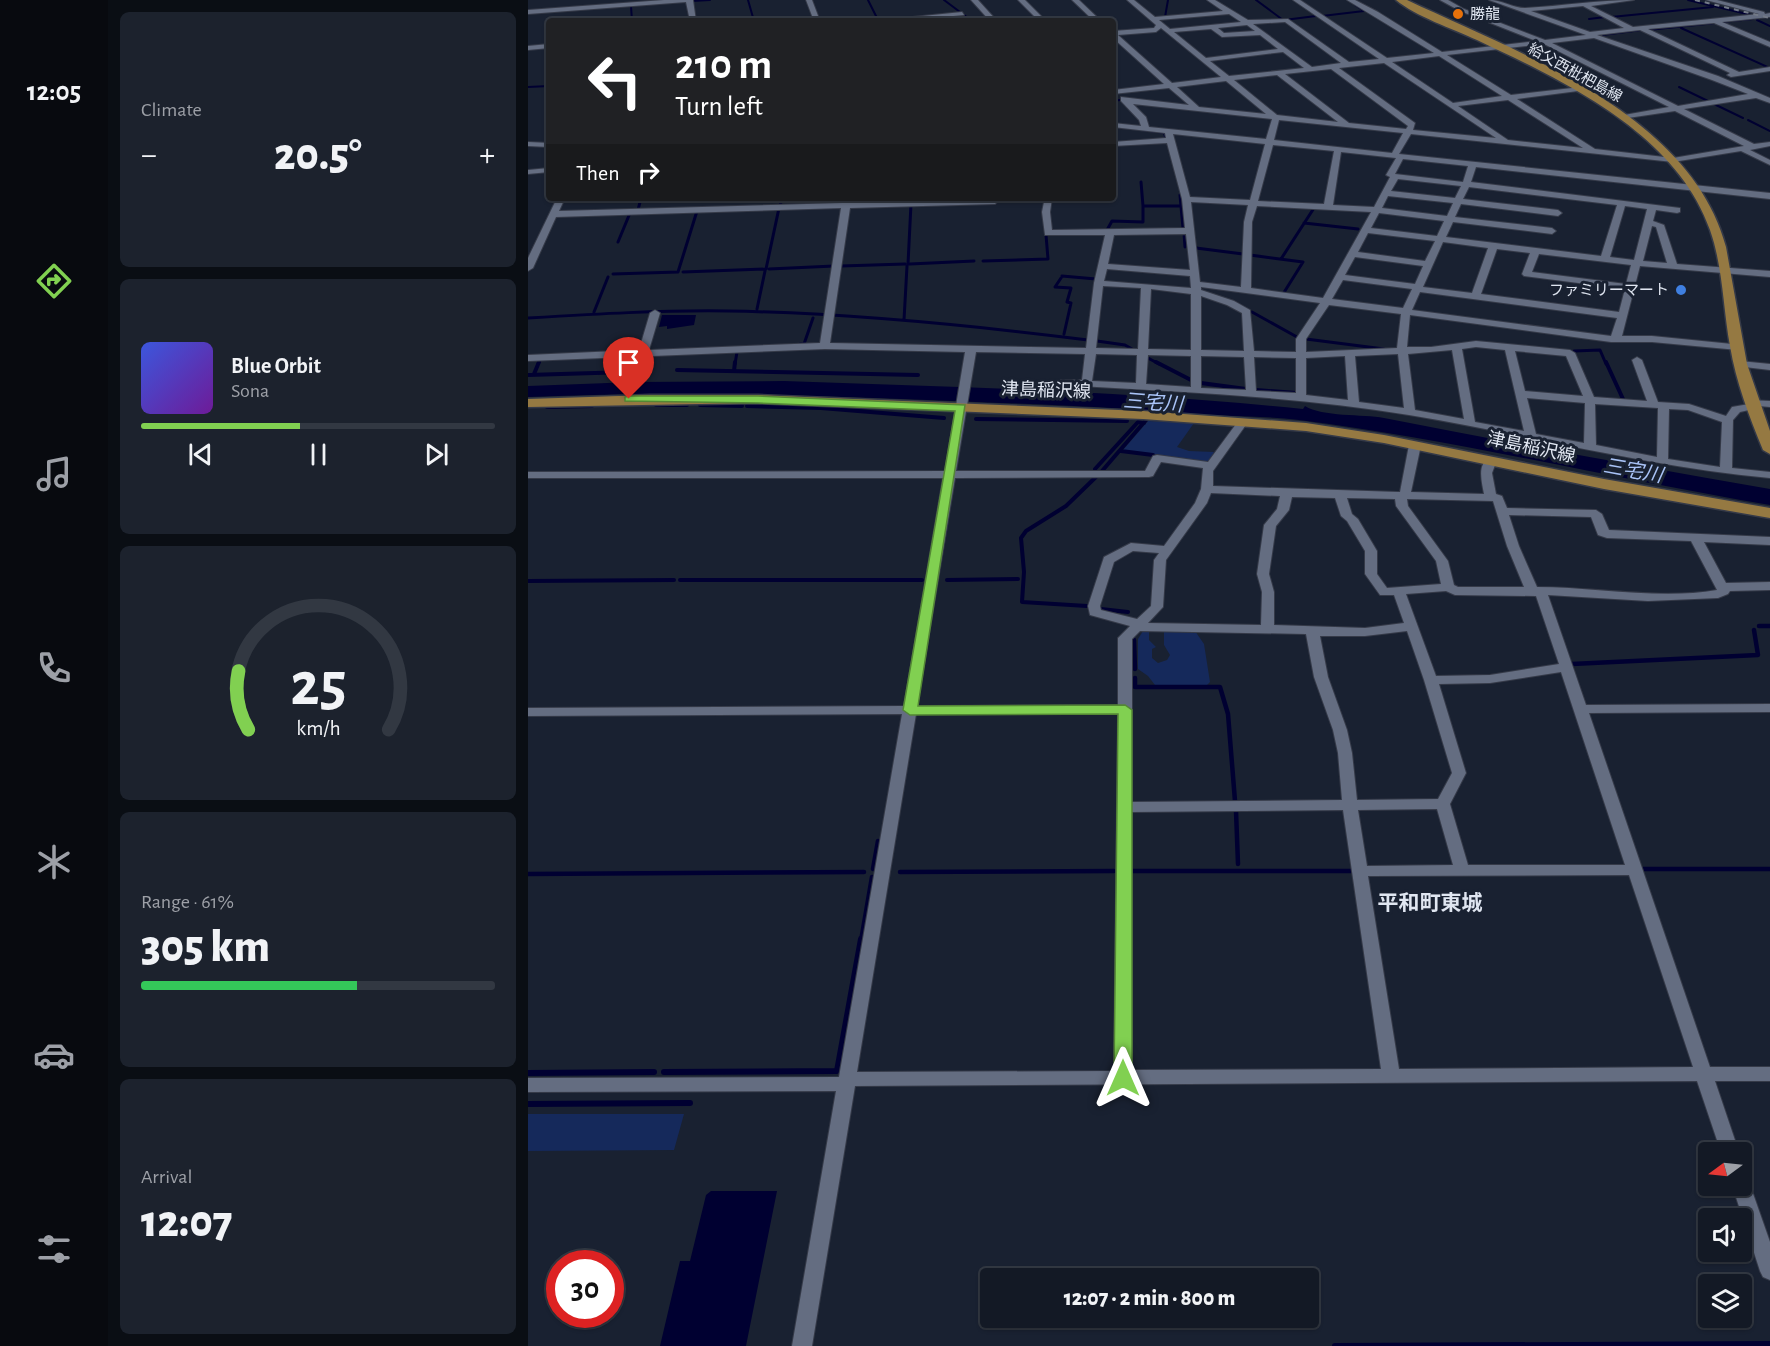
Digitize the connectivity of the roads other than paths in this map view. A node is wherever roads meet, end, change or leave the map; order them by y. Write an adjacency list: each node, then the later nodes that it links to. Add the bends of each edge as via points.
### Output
1 (534, 0): 23 (street)
2 (574, 0): 21 (street)
3 (690, 0): 18 (street); 28 (street)
4 (809, 0): 29 (street)
5 (974, 0): 31 (street)
6 (1021, 0): 32 (street)
7 (1075, 0): 33 (street)
8 (1130, 0): 34 (street)
9 (1210, 0): 24 (street)
10 (1296, 0): 53 (street)
11 (1350, 0): 51 (street)
12 (1400, 0): 49 (main road, 給父西枇杷島線)
13 (1443, 0): 45 (street)
14 (1492, 0): 22 (street)
15 (1575, 0): 20 (street)
16 (1631, 0): 20 (street)
17 (1709, 0): 26 (street)
18 (655, 1): 19 (street)
19 (615, 3): 21 (street)
20 (1583, 4): 22 (street); 39 (street)
21 (574, 8): 23 (street)
22 (1519, 10): 43 (street)
23 (531, 11)
24 (1230, 12): 34 (street); 37 (street)
25 (963, 14): 30 (street)
26 (1770, 15): 27 (street)
27 (1755, 17): 35 (street); 36 (street)
28 (693, 18)
29 (816, 18)
30 (913, 18)
31 (991, 18)
32 (1040, 18)
33 (1095, 18)
34 (1157, 21): 40 (street); 41 (street, via 1156,30)
35 (1716, 21): 39 (street); 46 (street)
36 (1770, 21)
37 (1247, 23): 38 (street); 42 (street); 54 (street, via 1286,20)
38 (1213, 27): 40 (street); 42 (street, via 1222,35)
39 (1637, 29): 43 (street); 59 (street)
40 (1168, 31): 52 (street)
41 (1116, 33)
42 (1262, 33): 50 (street)
43 (1591, 35): 45 (street); 61 (street)
44 (1116, 36): 62 (street)
45 (1545, 42): 49 (street); 72 (street)
46 (1770, 45)
47 (546, 46): 48 (street)
48 (528, 48)
49 (1497, 48): 51 (street); 63 (main road, 給父西枇杷島線)
50 (1285, 50): 52 (street); 56 (street)
51 (1441, 54): 53 (street); 67 (street)
52 (1205, 60): 60 (street)
53 (1386, 60): 54 (street); 70 (street)
54 (1348, 65): 55 (street)
55 (1333, 67): 56 (street); 78 (street, via 1412,125)
56 (1310, 69): 58 (street)
57 (1770, 69): 59 (street)
58 (1278, 72): 60 (street); 76 (street)
59 (1738, 74): 61 (street)
60 (1228, 78): 62 (street); 74 (street)
61 (1714, 78): 66 (street)
62 (1172, 85): 64 (street); 71 (street)
63 (1578, 89): 67 (street); 73 (main road, 給父西枇杷島線)
64 (1116, 91)
65 (1116, 93): 68 (street)
66 (1758, 95): 69 (street); 72 (street)
67 (1510, 98): 70 (street); 93 (street)
68 (1126, 101): 71 (street); 77 (street, via 1143,119)
69 (1770, 101)
70 (1452, 105): 81 (street)
71 (1197, 109): 74 (street)
72 (1678, 109): 73 (street); 86 (street)
73 (1624, 117): 90 (main road, 給父西枇杷島線)
74 (1276, 118): 76 (street); 80 (street)
75 (1116, 125): 77 (street)
76 (1347, 125): 78 (street)
77 (1145, 128): 79 (street)
78 (1409, 132): 81 (street); 89 (street)
79 (1170, 136): 80 (street); 83 (street); 103 (street)
80 (1270, 142): 87 (street); 108 (street)
81 (1508, 143): 93 (street)
82 (528, 144): 85 (street)
83 (1116, 144)
84 (1770, 144): 86 (street)
85 (546, 145)
86 (1753, 147): 88 (street)
87 (1338, 149): 89 (street); 111 (street)
88 (1743, 149): 90 (street); 91 (street)
89 (1397, 156): 92 (street); 96 (street, via 1390,175)
90 (1673, 159): 93 (street); 99 (main road, 給父西枇杷島線)
91 (1770, 163)
92 (1473, 164): 93 (street); 97 (street)
93 (1594, 165): 98 (street)
94 (546, 170): 95 (street)
95 (528, 172)
96 (1395, 177): 97 (street); 100 (street)
97 (1466, 184): 101 (street); 107 (street)
98 (1653, 184): 99 (street); 110 (street)
99 (1696, 189): 102 (street); 132 (main road, 給父西枇杷島線, via 1716,228)
100 (1386, 193): 107 (street); 112 (street)
101 (1564, 196): 109 (street); 114 (street)
102 (1770, 196)
103 (1186, 199): 108 (street); 120 (street)
104 (560, 201): 115 (street)
105 (847, 201): 115 (street); 147 (street)
106 (1049, 201): 119 (street, via 1048,233)
107 (1459, 201): 114 (street); 116 (street)
108 (1254, 203): 111 (street); 140 (street, via 1248,222)
109 (1622, 203): 110 (street); 126 (street)
110 (1649, 206): 113 (street); 117 (street)
111 (1328, 207): 112 (street)
112 (1377, 210): 116 (street); 118 (street)
113 (1677, 210)
114 (1558, 213): 121 (street)
115 (553, 214): 131 (street)
116 (1450, 219): 121 (street); 122 (street)
117 (1648, 223): 127 (street); 130 (street, via 1660,225)
118 (1366, 230): 122 (street); 125 (street)
119 (1110, 231): 120 (street); 129 (street)
120 (1189, 231): 136 (street)
121 (1552, 231): 124 (street)
122 (1441, 239): 123 (street); 128 (street)
123 (1493, 246): 124 (street); 141 (street)
124 (1540, 251): 126 (street); 137 (street, via 1527,274)
125 (1352, 254): 128 (street); 134 (street)
126 (1605, 259): 127 (street)
127 (1637, 263): 130 (street); 137 (street)
128 (1429, 264): 139 (street)
129 (1103, 266): 135 (street); 136 (street)
130 (1673, 266): 132 (street)
131 (528, 268)
132 (1725, 270): 133 (street); 150 (main road, 給父西枇杷島線)
133 (1770, 274)
134 (1339, 277): 139 (street); 142 (street)
135 (1099, 283): 138 (street); 152 (street)
136 (1196, 283): 138 (street); 140 (street); 156 (street); 157 (street, via 1247,312)
137 (1630, 286): 145 (street)
138 (1146, 287): 154 (street)
139 (1418, 288): 141 (street); 143 (street)
140 (1246, 291): 142 (street)
141 (1474, 297): 145 (street)
142 (1326, 302): 143 (street); 159 (street, via 1301,339)
143 (1406, 312): 146 (street); 153 (street)
144 (656, 313): 155 (street)
145 (1623, 316): 146 (street)
146 (1617, 338): 150 (street)
147 (825, 346): 151 (street); 155 (street)
148 (1456, 346): 149 (street); 153 (street); 181 (street)
149 (1509, 347): 169 (street); 171 (street, via 1570,353)
150 (1738, 347): 162 (main road, 給父西枇杷島線)
151 (971, 349): 152 (street); 176 (street)
152 (1091, 350): 154 (street); 165 (street)
153 (1402, 351): 158 (street); 178 (street)
154 (1144, 352): 156 (street); 166 (street)
155 (643, 353): 160 (street)
156 (1197, 353): 157 (street); 167 (street)
157 (1251, 354): 159 (street); 168 (street)
158 (1350, 354): 159 (street); 173 (street)
159 (1301, 355): 170 (street)
160 (528, 358)
161 (1637, 360): 174 (street)
162 (1740, 364): 163 (street); 175 (main road, 給父西枇杷島線)
163 (1770, 367)
164 (1062, 382): 165 (street)
165 (1087, 383): 166 (street)
166 (1141, 386): 167 (street)
167 (1196, 390): 168 (street)
168 (1251, 393): 170 (street)
169 (1521, 394): 171 (street); 182 (street)
170 (1301, 397): 173 (street)
171 (1590, 400): 174 (street); 184 (street)
172 (528, 403): 176 (main road, 津島稲沢線, via 758,399)
173 (1354, 404): 178 (street)
174 (1658, 404): 179 (street, via 1700,410); 187 (street)
175 (1753, 404): 177 (street); 179 (street, via 1736,408); 185 (main road, 給父西枇杷島線)
176 (961, 406): 180 (main road, 津島稲沢線); 190 (street)
177 (1769, 406)
178 (1410, 412): 181 (street)
179 (1728, 420): 189 (street)
180 (1243, 422): 183 (main road, 津島稲沢線, via 1342,432); 188 (street)
181 (1470, 424): 182 (street)
182 (1531, 436): 184 (street)
183 (1415, 445): 186 (main road, 津島稲沢線); 196 (street)
184 (1590, 448): 187 (street)
185 (1770, 450)
186 (1491, 460): 197 (street, via 1486,473); 199 (main road, 津島稲沢線)
187 (1662, 461): 189 (street)
188 (1211, 466): 190 (street, via 1157,458 1149,474); 193 (street, via 1207,471)
189 (1726, 471): 191 (street)
190 (950, 474): 192 (street); 216 (street)
191 (1770, 475)
192 (528, 476)
193 (1207, 489): 194 (street); 202 (street)
194 (1287, 493): 195 (street); 210 (street, via 1283,510 1270,525 1263,574 1268,592)
195 (1339, 493): 196 (street); 206 (street, via 1347,516 1371,551 1371,574 1384,592)
196 (1402, 495): 197 (street); 205 (street, via 1402,506 1442,561)
197 (1490, 496): 198 (street, via 1498,498)
198 (1504, 511): 200 (street, via 1596,514 1602,532 1607,534); 207 (street, via 1513,546)
199 (1770, 513)
200 (1696, 539): 201 (street); 203 (street)
201 (1770, 541)
202 (1166, 550): 208 (street, via 1158,571 1157,607); 208 (street, via 1131,547 1108,561 1095,612)
203 (1722, 586): 204 (street); 207 (street, via 1724,591 1718,594 1648,597)
204 (1770, 586)
205 (1448, 587): 206 (street); 207 (street, via 1455,591)
206 (1399, 592): 209 (street)
207 (1537, 592): 212 (street)
208 (1138, 626): 210 (street); 217 (street, via 1125,638)
209 (1413, 626): 211 (street, via 1365,632); 213 (street)
210 (1267, 629): 211 (street)
211 (1313, 632): 220 (street, via 1321,676 1340,730)
212 (1566, 667): 213 (street, via 1490,679); 215 (street)
213 (1431, 680): 219 (street, via 1459,773)
214 (1770, 708): 215 (street)
215 (1580, 709): 222 (street)
216 (910, 710): 217 (street); 218 (street); 229 (street)
217 (1125, 710): 221 (street)
218 (528, 712)
219 (1443, 804): 220 (street); 224 (street)
220 (1350, 806): 221 (street); 223 (street)
221 (1124, 807): 228 (street)
222 (1634, 870): 224 (street); 226 (street)
223 (1360, 871): 224 (street); 227 (street)
224 (1462, 871)
225 (1770, 1074): 226 (street)
226 (1704, 1075): 227 (street); 231 (street)
227 (1390, 1077): 228 (street)
228 (1123, 1078): 229 (street)
229 (847, 1082): 230 (street); 234 (street)
230 (528, 1085)
231 (1727, 1142)
232 (1745, 1196): 233 (street)
233 (1770, 1271)
234 (802, 1346)

